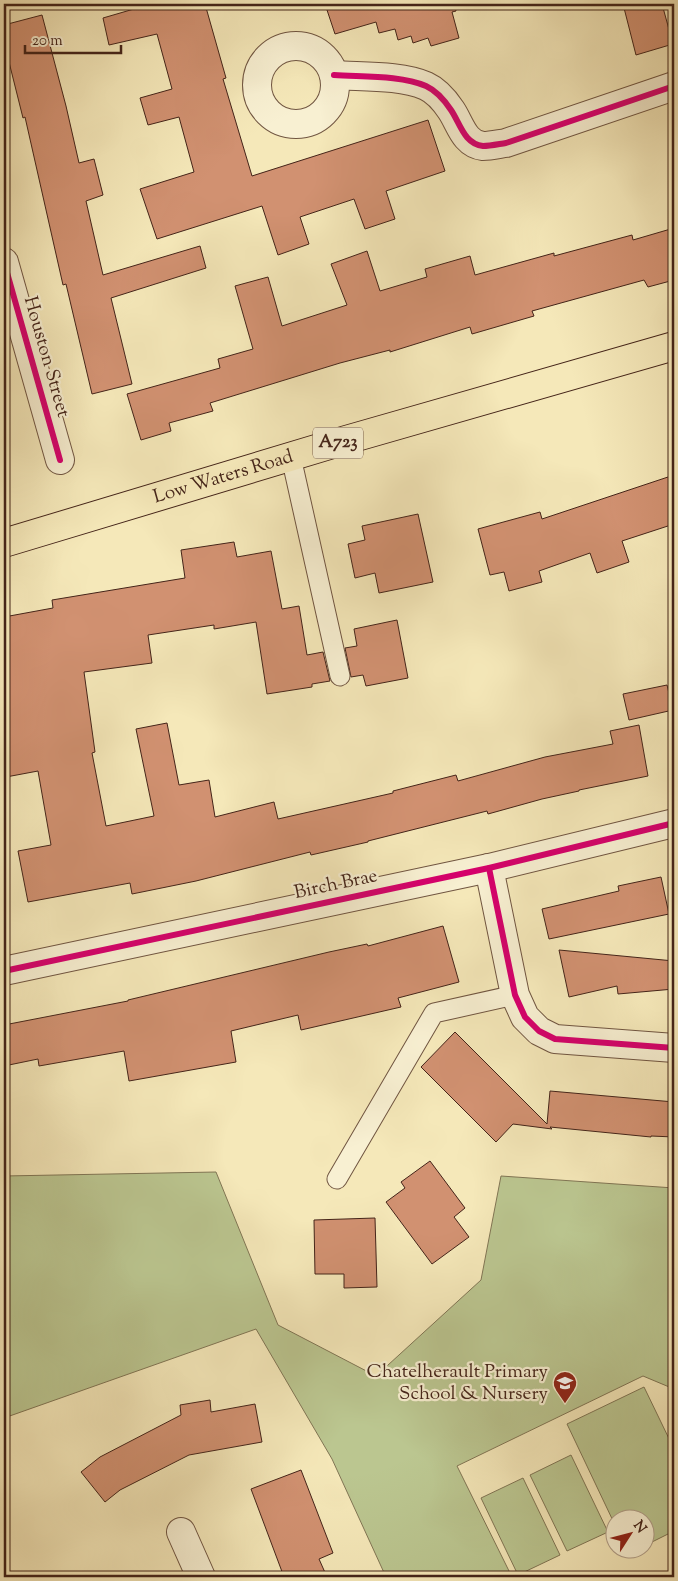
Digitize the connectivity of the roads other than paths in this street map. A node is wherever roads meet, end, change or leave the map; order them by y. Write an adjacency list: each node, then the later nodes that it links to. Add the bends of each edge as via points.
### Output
1 (334, 75): 2 (street, via 406,80 428,86 452,111 464,136 483,146 506,143)
2 (674, 86)
3 (4, 262): 6 (street, Houston Street)
4 (674, 346): 5 (main road, Low Waters Road / A723)
5 (291, 457): 7 (main road, Low Waters Road / A723); 8 (lane)
6 (60, 460)
7 (4, 543)
8 (340, 676)
9 (674, 823): 10 (street, Birch Brae)
10 (489, 868): 11 (street, Birch Brae); 12 (street)
11 (4, 971)
12 (515, 995): 13 (street, via 525,1017 539,1031 555,1039); 14 (lane, via 434,1012)
13 (674, 1048)
14 (337, 1179)
15 (181, 1532): 16 (street)
16 (200, 1577)

